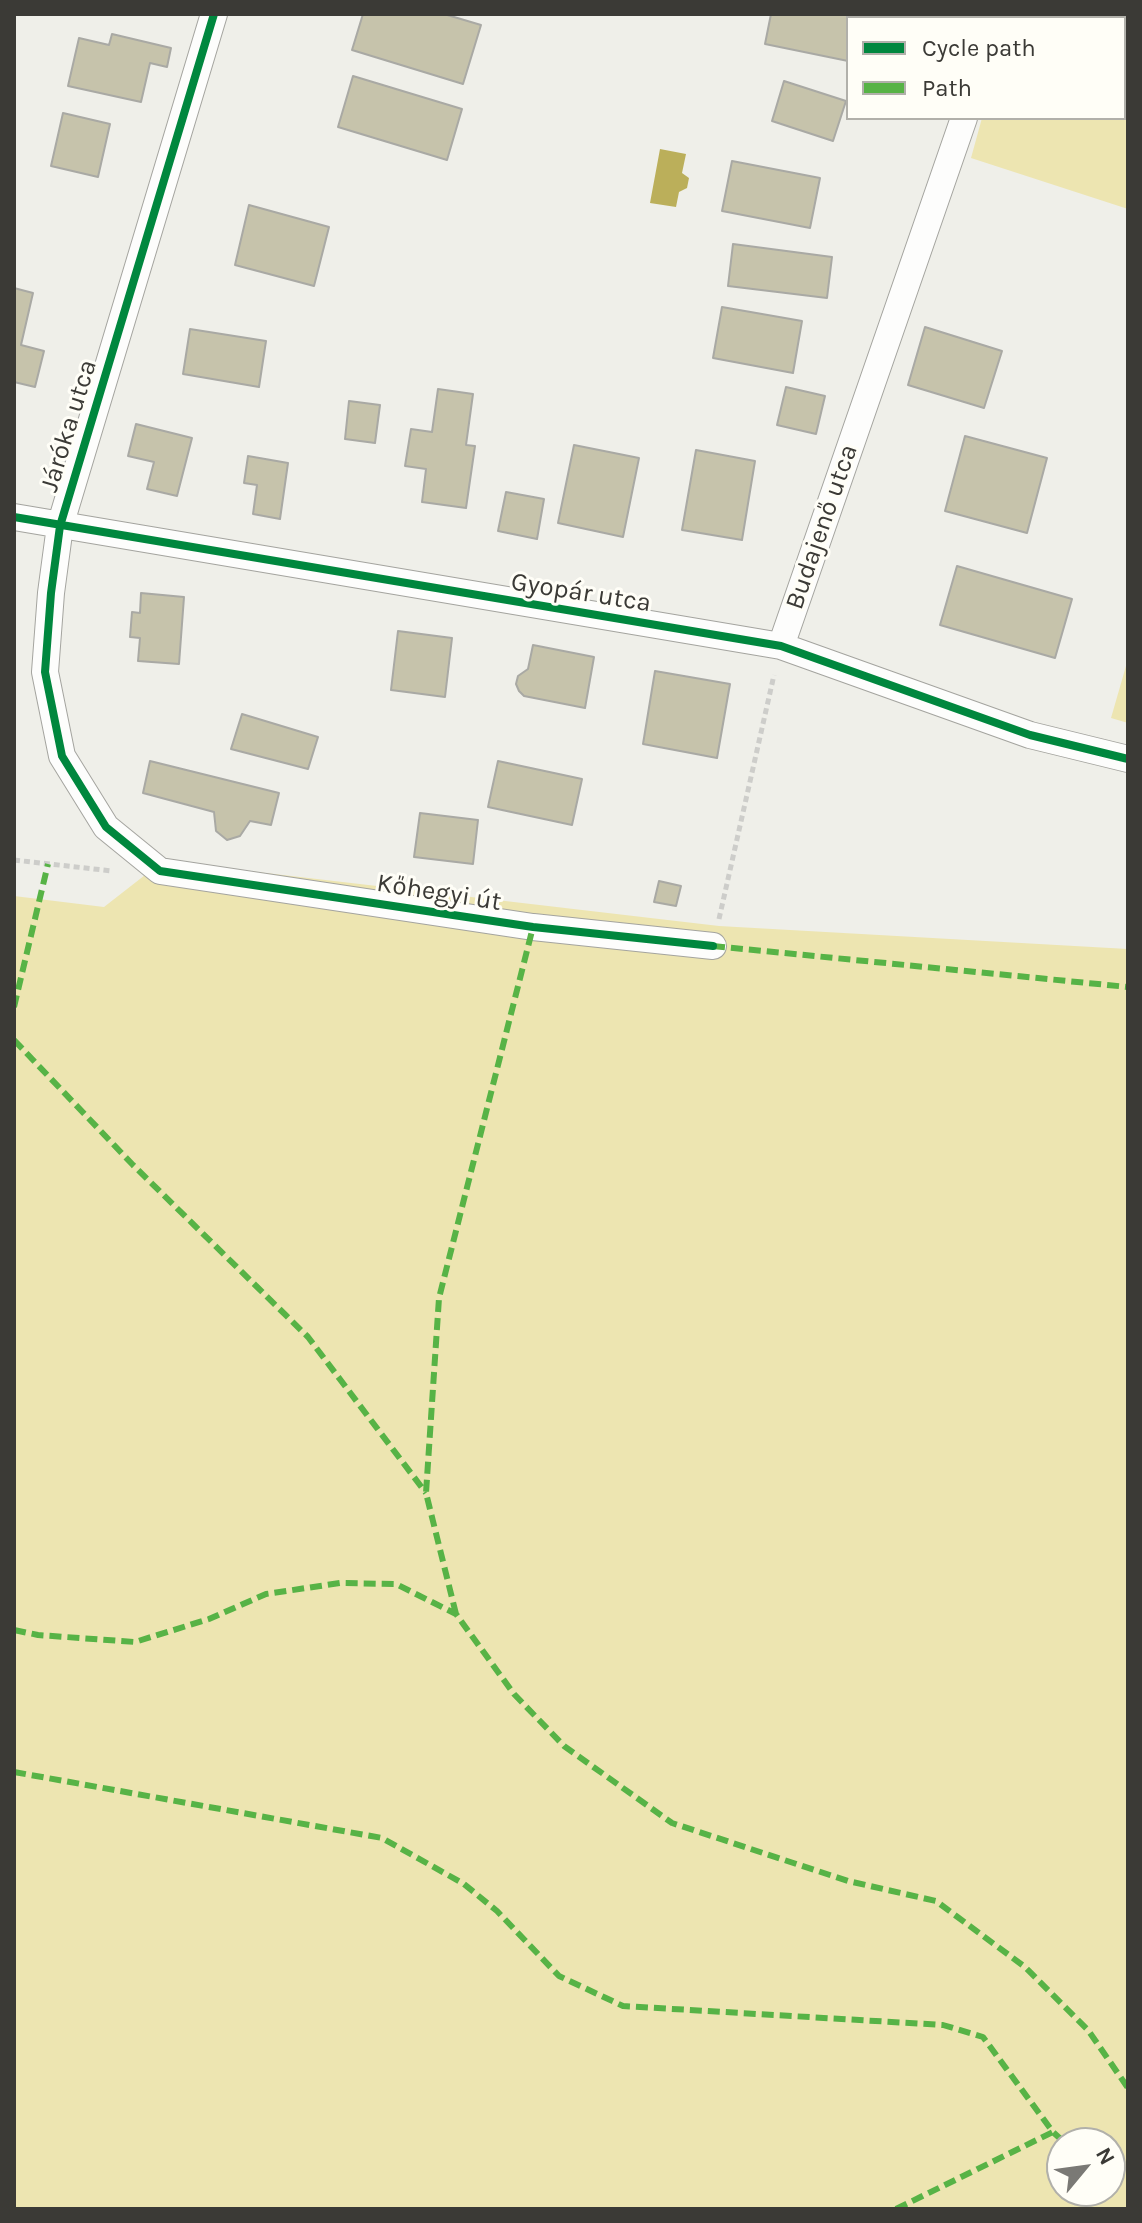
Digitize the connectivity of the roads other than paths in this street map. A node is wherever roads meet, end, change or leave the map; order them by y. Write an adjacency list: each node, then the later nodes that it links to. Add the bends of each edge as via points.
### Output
1 (214, 14): 4 (street, Járóka utca)
2 (963, 120): 5 (street, Budajenő utca)
3 (14, 517): 4 (street, Gyopár utca)
4 (60, 526): 5 (street, Gyopár utca); 7 (street, Járóka utca, via 45,672 62,756 106,827)
5 (781, 646): 6 (street, Gyopár utca, via 1030,735)
6 (1128, 759)
7 (160, 871): 8 (street, Kőhegyi út, via 533,927)
8 (713, 946)

